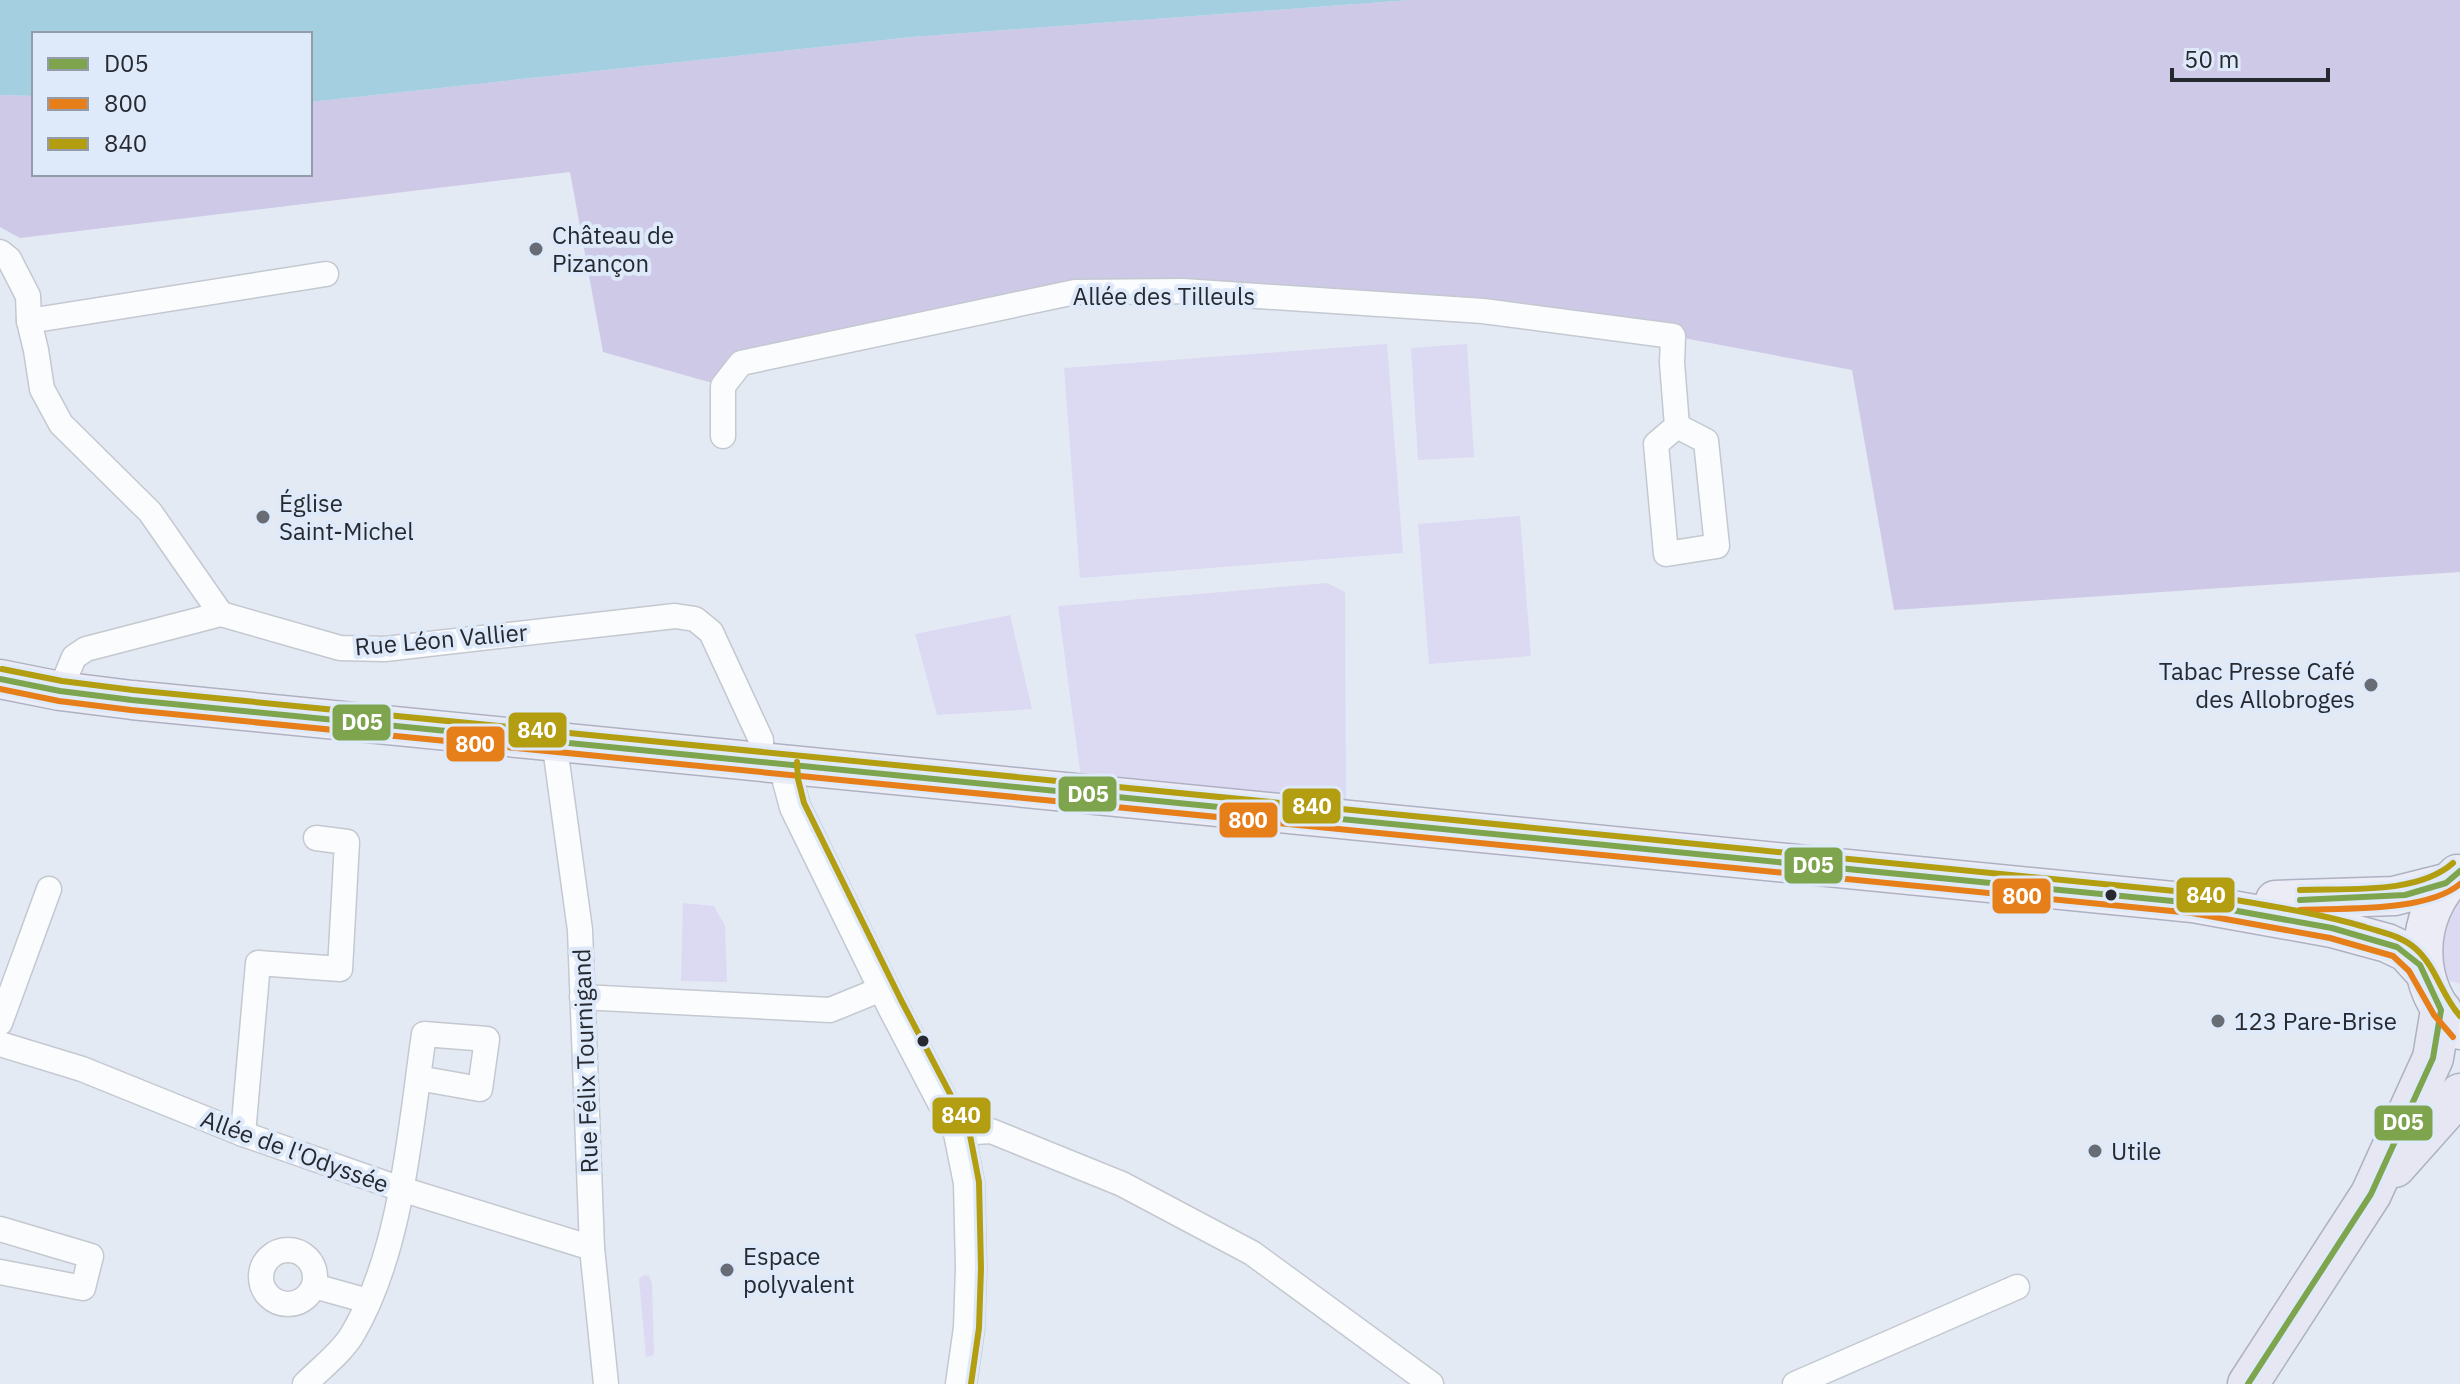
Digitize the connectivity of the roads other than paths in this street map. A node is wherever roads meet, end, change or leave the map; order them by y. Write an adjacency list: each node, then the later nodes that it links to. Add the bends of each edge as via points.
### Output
1 (0, 252): 3 (street, via 28,296)
2 (326, 274): 3 (street)
3 (29, 321): 6 (street, via 42,389 61,424 150,512)
4 (1677, 426): 4 (street, via 1656,444 1666,554 1717,546 1706,441); 5 (street, Allée des Tilleuls, via 1673,336 1483,311 1183,291 1075,292 741,363 723,386)
5 (723, 436)
6 (221, 614): 8 (street, via 86,649 74,657); 10 (street, Rue Léon Vallier, via 340,648 385,649 675,616 695,619 711,632)
7 (0, 679): 8 (main road)
8 (60, 691): 9 (main road)
9 (554, 740): 10 (main road); 17 (street, Rue Félix Tournigand, via 580,930)
10 (774, 762): 14 (main road); 16 (street)
11 (316, 838): 24 (street, via 347,842 340,969 258,963)
12 (2453, 877): 14 (main road, via 2394,896); 15 (main road, via 2428,916)
13 (49, 889): 19 (street)
14 (2193, 903): 15 (main road, via 2387,943 2406,952)
15 (2425, 973): 18 (main road)
16 (884, 988): 17 (street, via 830,1010); 23 (street)
17 (582, 997): 28 (street, Rue Félix Tournigand)
18 (2451, 1020): 26 (highway)
19 (0, 1023)
20 (0, 1044): 24 (street, Allée de l'Odyssée, via 82,1069)
21 (418, 1078): 25 (street)
22 (2460, 1094): 26 (highway)
23 (959, 1133): 35 (street, via 969,1183 971,1268); 36 (street, via 991,1131 1122,1184 1226,1239)
24 (243, 1134): 25 (street, Allée de l'Odyssée)
25 (401, 1189): 28 (street, Allée de l'Odyssée); 32 (street, via 380,1275)
26 (2371, 1194): 38 (highway)
27 (0, 1229): 29 (street, via 91,1256 83,1288)
28 (592, 1248): 34 (street, Rue Félix Tournigand)
29 (0, 1272)
30 (314, 1286): 32 (street)
31 (2017, 1287): 37 (street)
32 (368, 1301): 33 (street, via 351,1338)
33 (305, 1384)
34 (606, 1384)
35 (961, 1384)
36 (1431, 1384)
37 (1795, 1384)
38 (2248, 1384)

